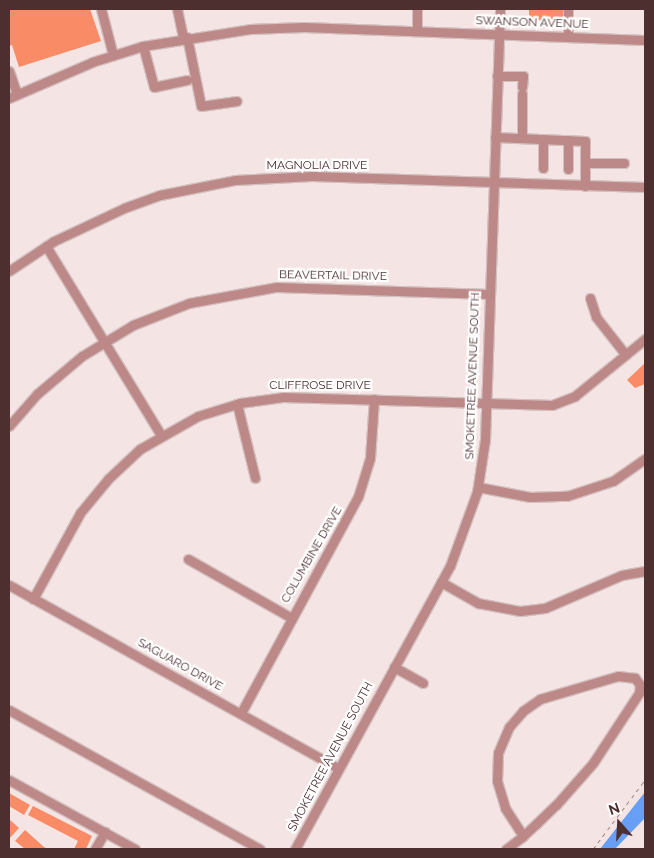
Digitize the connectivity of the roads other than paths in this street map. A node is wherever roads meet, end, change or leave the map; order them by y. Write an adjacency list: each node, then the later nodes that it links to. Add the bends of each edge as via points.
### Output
1 (101, 9): 12 (street)
2 (177, 9): 9 (street)
3 (417, 9): 6 (street)
4 (500, 9): 7 (street, SMOKETREE AVENUE SOUTH)
5 (568, 9): 8 (street)
6 (417, 31): 7 (street, SWANSON AVENUE); 9 (street, SWANSON AVENUE, via 304,27 250,29)
7 (499, 34): 8 (street, SWANSON AVENUE); 14 (street, SMOKETREE AVENUE SOUTH)
8 (568, 36): 10 (street, SWANSON AVENUE)
9 (185, 38): 11 (street, SWANSON AVENUE); 17 (street, via 201,106)
10 (645, 40)
11 (143, 46): 12 (street, SWANSON AVENUE); 15 (street, via 154,87)
12 (113, 55): 16 (street, SWANSON AVENUE)
13 (9, 71): 16 (street)
14 (497, 76): 18 (street, SMOKETREE AVENUE SOUTH); 19 (street, via 523,76)
15 (188, 80)
16 (13, 96)
17 (237, 102)
18 (495, 137): 19 (street); 26 (street, SMOKETREE AVENUE SOUTH)
19 (522, 138): 20 (street)
20 (543, 139): 21 (street); 24 (street)
21 (568, 140): 22 (street, via 585,141); 25 (street)
22 (585, 163): 23 (street); 27 (street)
23 (624, 163)
24 (543, 168)
25 (568, 170)
26 (494, 183): 27 (street, MAGNOLIA DRIVE); 29 (street, MAGNOLIA DRIVE, via 312,176 235,180 160,195 124,208); 31 (street, SMOKETREE AVENUE SOUTH)
27 (585, 186): 28 (street, MAGNOLIA DRIVE)
28 (645, 187)
29 (46, 246): 30 (street, MAGNOLIA DRIVE); 34 (street)
30 (9, 271)
31 (489, 294): 34 (street, BEAVERTAIL DRIVE, via 306,286 247,290 179,306); 37 (street, SMOKETREE AVENUE SOUTH)
32 (590, 298): 35 (street, via 596,317)
33 (645, 339): 35 (street, CLIFFROSE DRIVE)
34 (103, 342): 39 (street, BEAVERTAIL DRIVE, via 59,374); 40 (street)
35 (626, 355): 37 (street, CLIFFROSE DRIVE, via 579,393 561,402 547,405)
36 (374, 399): 37 (street, CLIFFROSE DRIVE); 38 (street, CLIFFROSE DRIVE, via 283,397); 49 (street, COLUMBINE DRIVE, via 370,458 361,490)
37 (486, 403): 43 (street, SMOKETREE AVENUE SOUTH)
38 (237, 404): 40 (street, CLIFFROSE DRIVE, via 198,416); 42 (street)
39 (9, 426)
40 (161, 435): 48 (street, CLIFFROSE DRIVE, via 123,463 93,496)
41 (645, 459): 43 (street, via 613,481 567,496 530,497)
42 (255, 478)
43 (478, 488): 46 (street, SMOKETREE AVENUE SOUTH, via 461,542)
44 (188, 559): 49 (street)
45 (645, 570): 46 (street, via 622,575 545,608 520,611 486,606)
46 (441, 582): 50 (street, SMOKETREE AVENUE SOUTH)
47 (9, 585): 48 (street, SAGUARO DRIVE)
48 (34, 599): 53 (street, SAGUARO DRIVE)
49 (290, 617): 53 (street, COLUMBINE DRIVE)
50 (394, 666): 51 (street); 54 (street, SMOKETREE AVENUE SOUTH)
51 (423, 683)
52 (9, 710): 60 (street)
53 (240, 713): 54 (street, SAGUARO DRIVE)
54 (338, 768): 61 (street, SMOKETREE AVENUE SOUTH)
55 (9, 780): 56 (street)
56 (105, 832): 58 (street); 59 (street)
57 (523, 836): 57 (street, via 505,808 497,781 500,746 513,722 540,699 620,676 633,677 639,683 638,694 593,763); 62 (street)
58 (95, 849)
59 (135, 849)
60 (260, 849)
61 (295, 849)
62 (506, 849)

